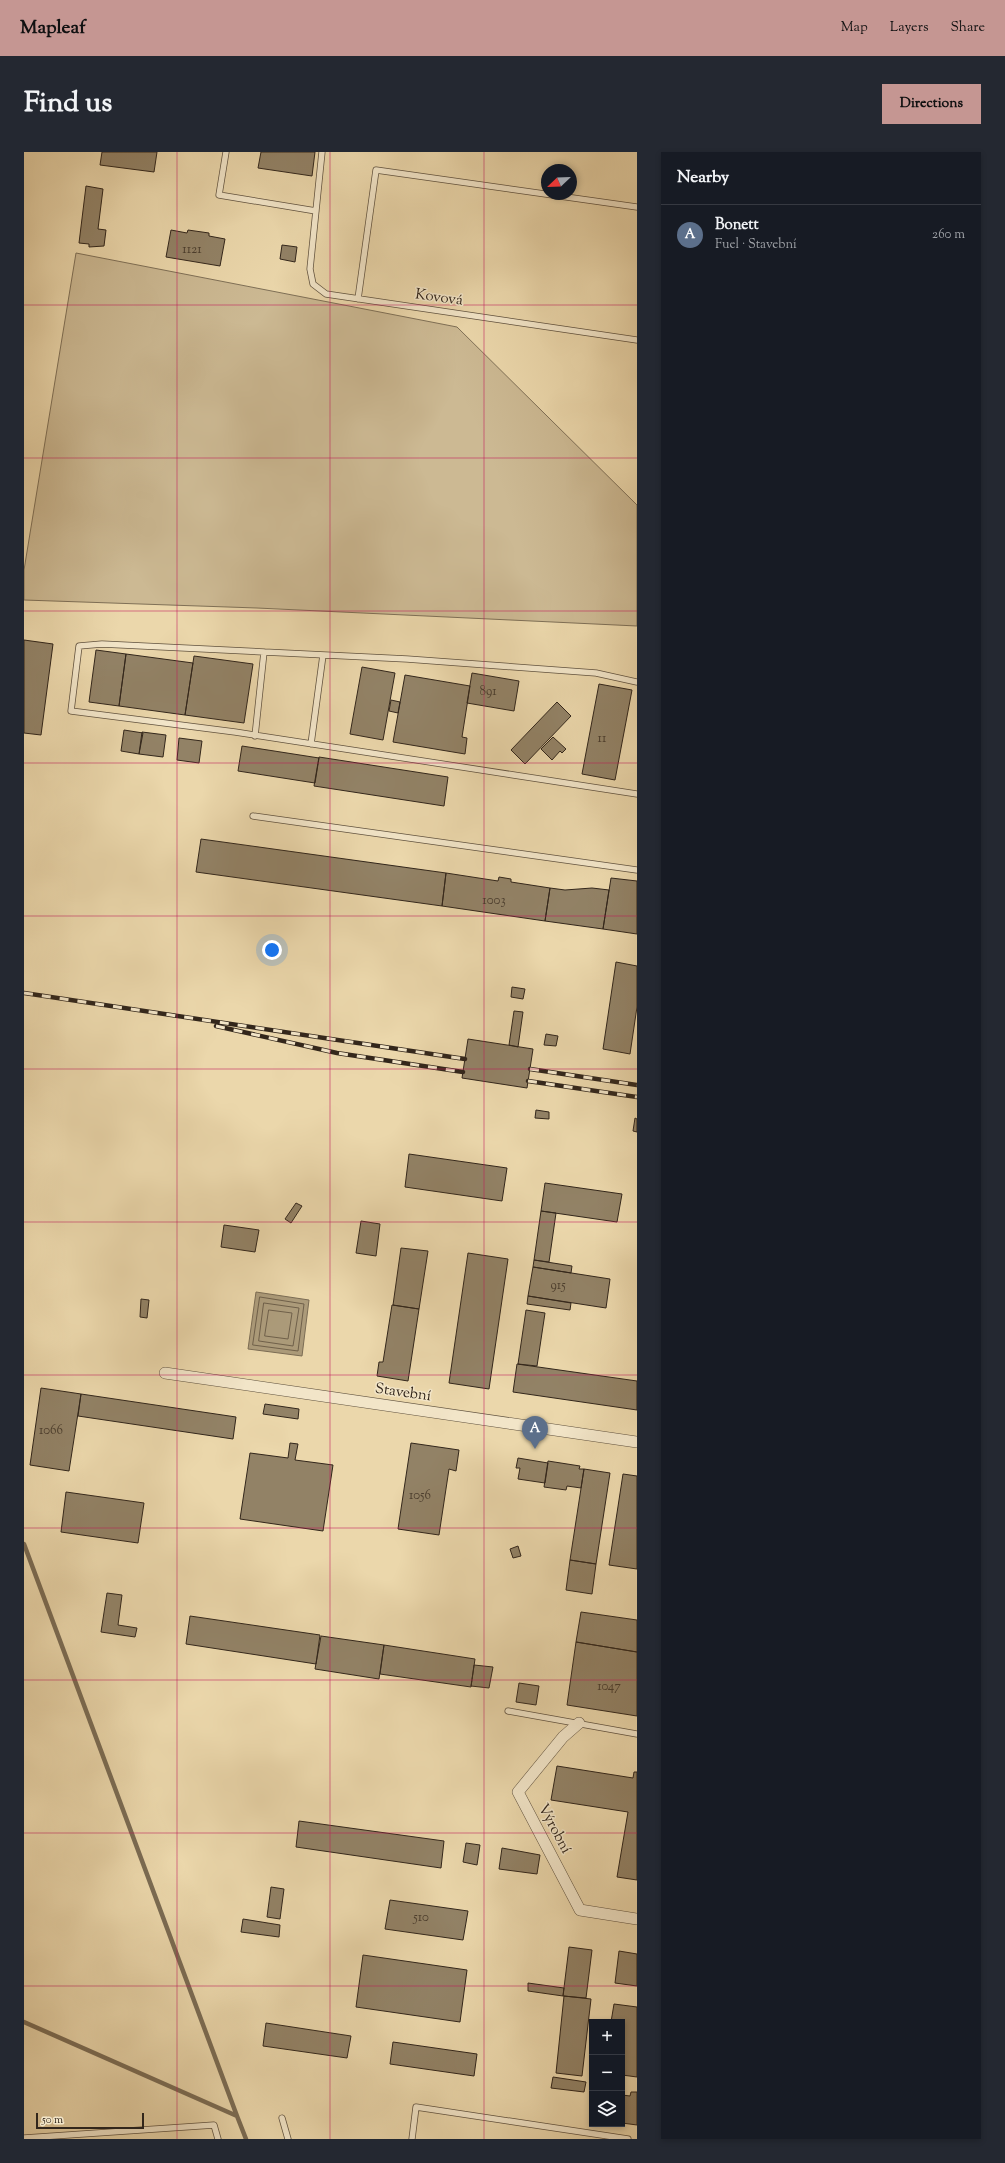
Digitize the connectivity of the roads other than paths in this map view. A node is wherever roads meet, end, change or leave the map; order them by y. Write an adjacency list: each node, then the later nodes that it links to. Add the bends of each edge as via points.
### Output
1 (226, 152): 4 (lane, via 219,195)
2 (322, 152): 4 (lane, Kovová)
3 (637, 207): 5 (lane, via 376,170)
4 (316, 211): 5 (lane, Kovová, via 310,269 313,284 326,294)
5 (358, 299): 6 (lane, Kovová)
6 (637, 340)
7 (264, 652): 8 (lane); 10 (lane); 10 (lane, via 102,644 79,646 71,711)
8 (323, 655): 9 (lane, via 596,673); 11 (lane)
9 (637, 682)
10 (255, 736): 11 (lane)
11 (310, 744): 12 (lane)
12 (637, 794)
13 (253, 816): 14 (lane)
14 (637, 870)
15 (165, 1373): 16 (street, Stavební)
16 (637, 1442)
17 (508, 1710): 18 (lane)
18 (578, 1723): 19 (lane); 20 (street, Výrobní, via 563,1737 518,1792 580,1910)
19 (637, 1734)
20 (637, 1919)
21 (282, 2118): 24 (lane)
22 (24, 2138): 23 (lane, via 214,2125)
23 (218, 2139)
24 (288, 2139)
25 (412, 2139): 26 (lane, via 416,2107)
26 (628, 2139)

